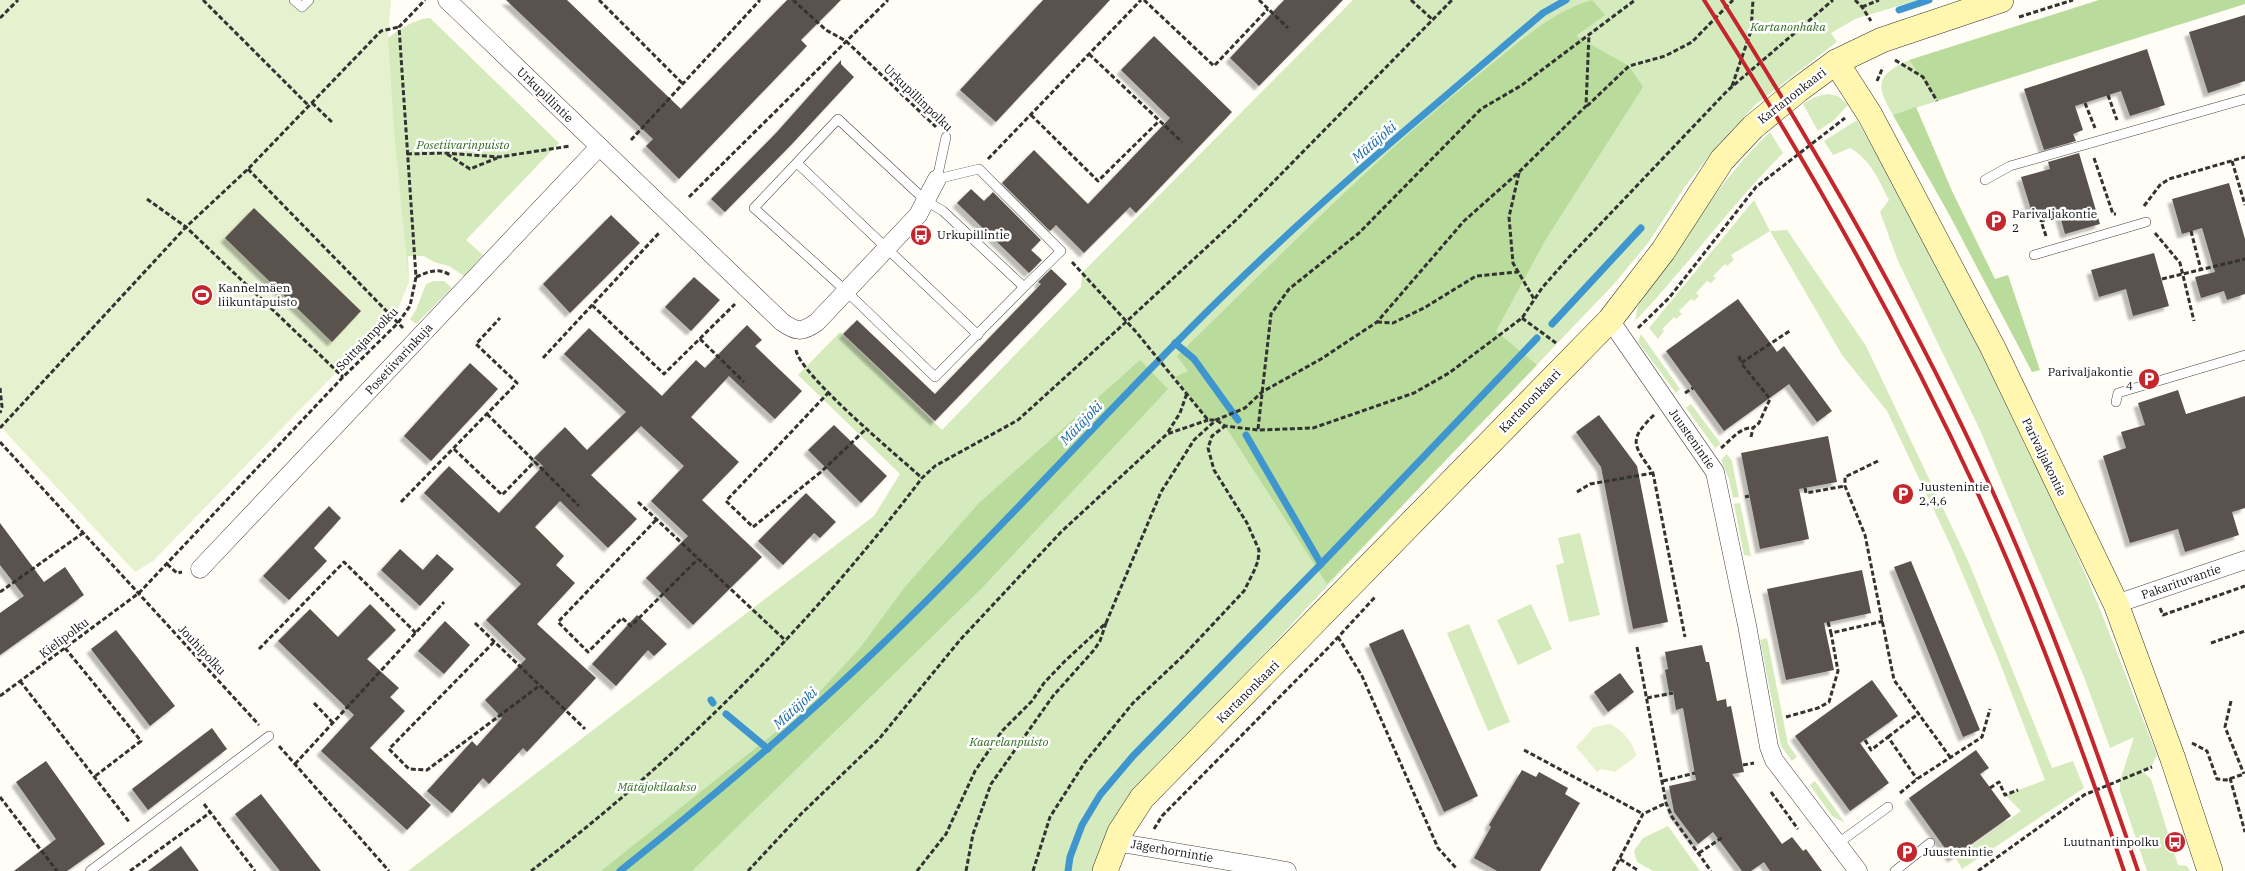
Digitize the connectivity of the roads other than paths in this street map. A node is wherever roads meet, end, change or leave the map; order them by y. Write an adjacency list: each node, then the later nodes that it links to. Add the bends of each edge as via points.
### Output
1 (294, 0): 2 (lane, via 302,8)
2 (309, 0)
3 (447, 0): 8 (street, Urkupillintie)
4 (2001, 0): 5 (street, Kartanonkaari, via 1882,40)
5 (1836, 62): 18 (street, Kartanonkaari, via 1753,128 1722,160 1663,250); 24 (street, Parivaljakontie, via 1864,104 1994,348)
6 (2245, 99): 11 (lane, via 2010,166)
7 (946, 137): 10 (lane)
8 (598, 148): 17 (street, Urkupillintie, via 792,329 805,331); 23 (street, Posetiivarinkuja)
9 (797, 163): 12 (lane, via 838,118); 14 (lane); 17 (lane, via 754,208)
10 (937, 179): 12 (street); 16 (lane, via 979,169 1061,251)
11 (1985, 180)
12 (926, 201): 14 (street, via 918,215); 16 (lane, via 943,211)
13 (2146, 222): 15 (lane)
14 (888, 248): 17 (street); 19 (lane)
15 (2034, 255)
16 (1024, 287): 19 (lane)
17 (846, 291): 19 (lane, via 935,377)
18 (1610, 320): 27 (street, Kartanonkaari, via 1161,779 1129,815); 29 (street, Juustenintie, via 1715,472 1769,747 1774,760)
19 (978, 334)
20 (2245, 355): 21 (lane, via 2118,393)
21 (2116, 402)
22 (2245, 560): 24 (street, Pakarituvantie)
23 (200, 569)
24 (2116, 604): 35 (street, Parivaljakontie)
25 (269, 736): 30 (lane)
26 (1888, 807): 29 (lane)
27 (1115, 842): 31 (street, Kartanonkaari); 32 (street, Jägerhornintie)
28 (1930, 843): 34 (lane)
29 (1837, 844): 33 (street, Juustenintie)
30 (90, 871)
31 (1105, 871)
32 (1287, 871)
33 (1858, 871)
34 (1896, 871)
35 (2210, 871)

